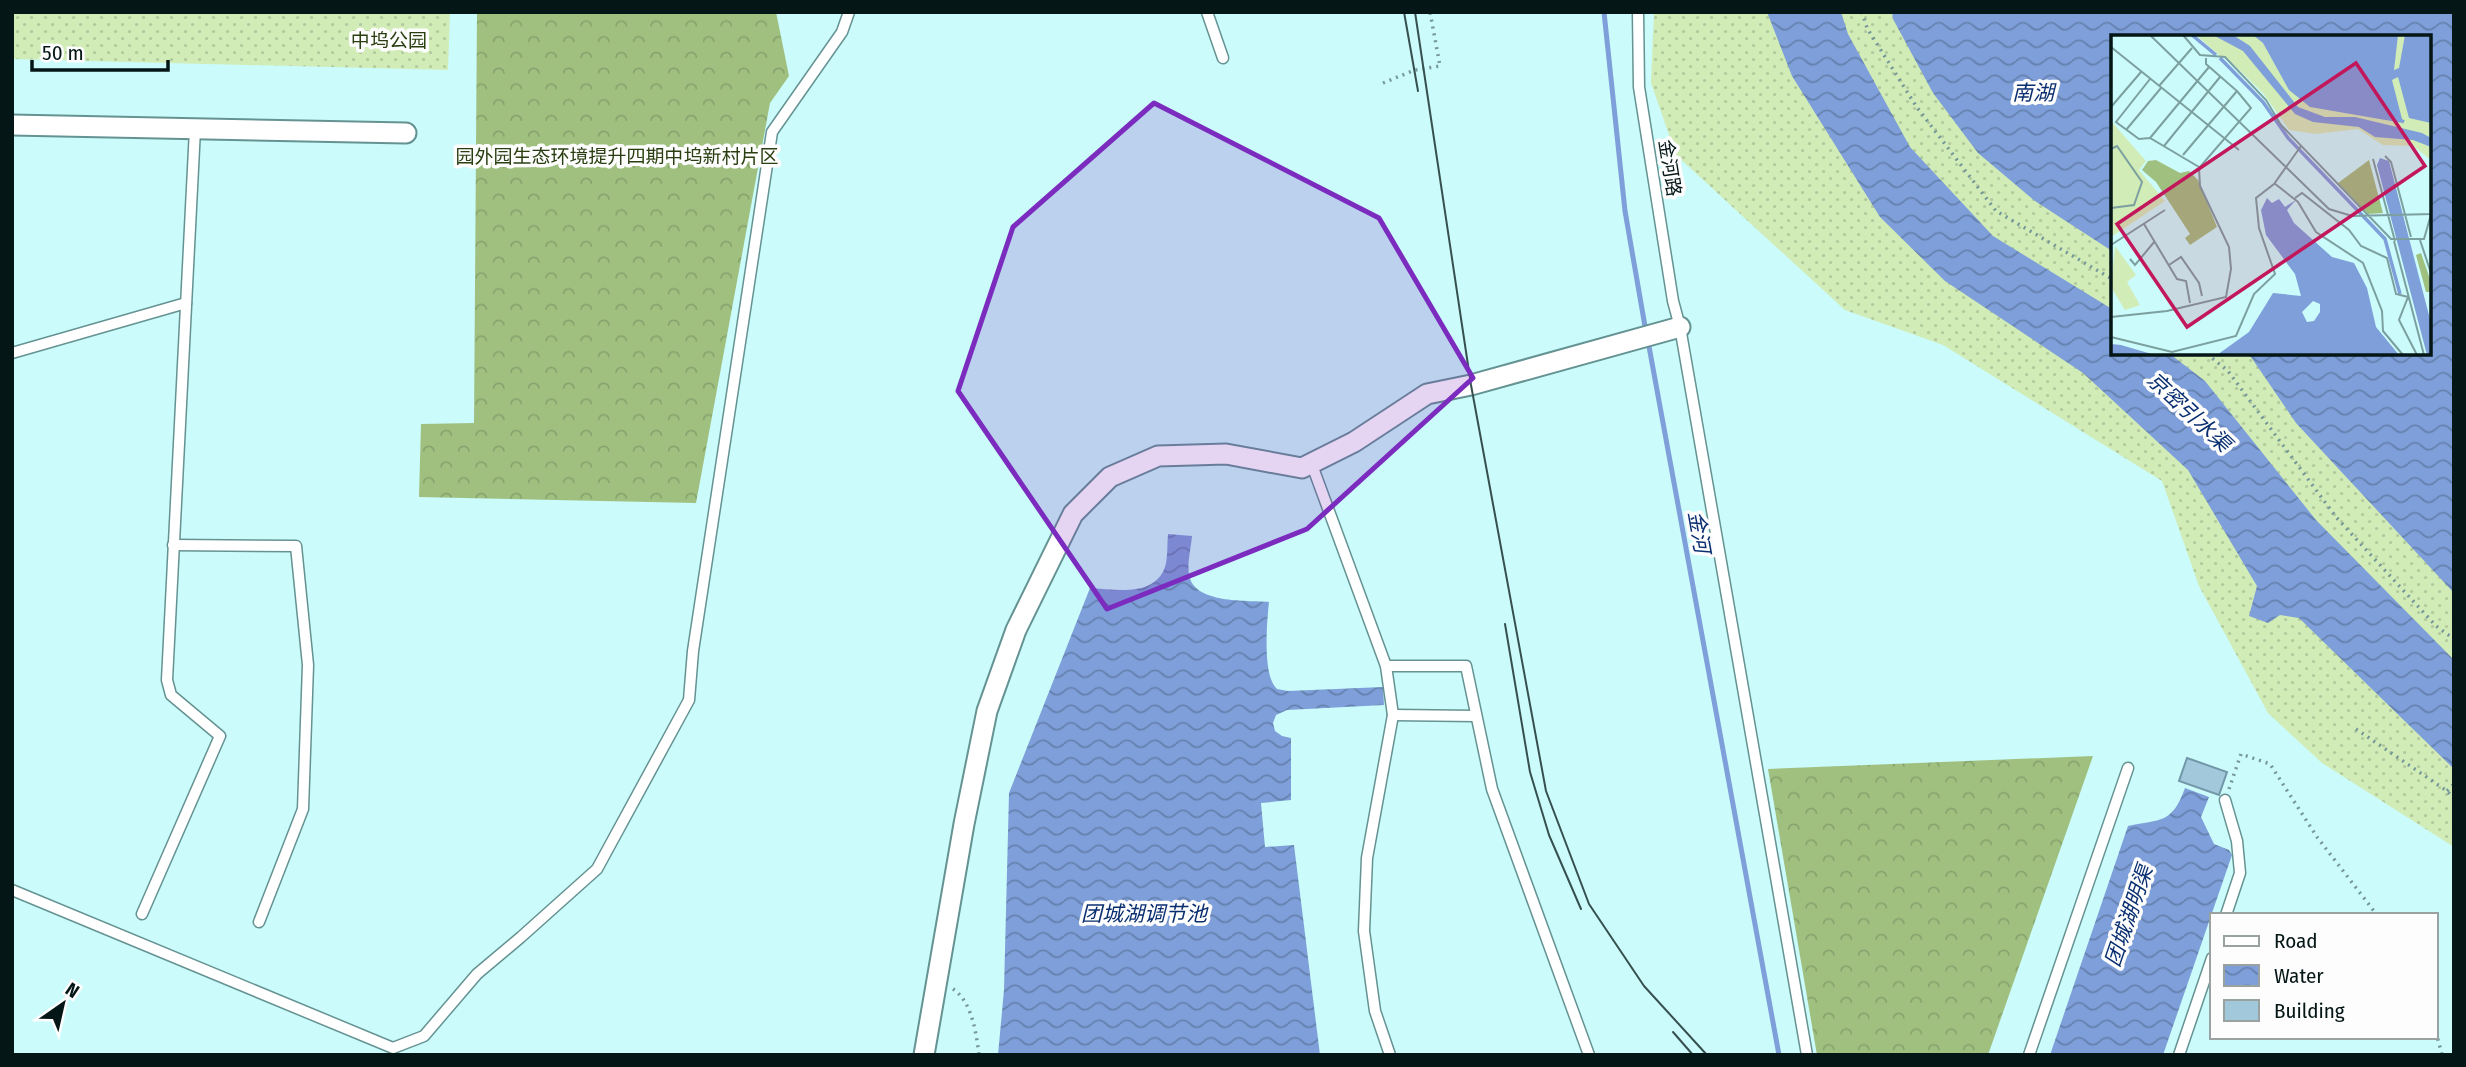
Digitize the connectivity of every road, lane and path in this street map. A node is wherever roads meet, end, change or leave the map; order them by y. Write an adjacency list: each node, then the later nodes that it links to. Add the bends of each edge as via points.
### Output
1 (849, 12): 28 (lane, via 842,32 772,132 689,701 597,869 477,974 424,1036 393,1048)
2 (1207, 12): 6 (lane)
3 (1430, 12): 7 (path, via 1440,66)
4 (1638, 12): 13 (lane, 金河路, via 1639,87 1673,301)
5 (1862, 12): 11 (path, via 1867,28 1916,106 1996,211)
6 (1223, 58)
7 (1383, 83)
8 (12, 125): 9 (street)
9 (195, 129): 10 (street); 12 (lane)
10 (407, 133)
11 (2111, 277)
12 (186, 303): 14 (lane); 17 (lane)
13 (1672, 329): 16 (street, via 1427,394); 39 (lane, 金河路)
14 (12, 353)
15 (2208, 355): 18 (path, via 2228,371 2336,517 2436,626)
16 (1312, 465): 19 (lane); 34 (street, via 1303,468 1226,454 1158,456 1111,477 1073,514 1016,630 987,711)
17 (173, 545): 31 (lane, via 170,695 220,736); 32 (lane, via 296,546 308,665 303,809)
18 (2454, 639)
19 (1386, 666): 20 (lane); 21 (lane, via 1466,666)
20 (1393, 715): 21 (lane); 37 (lane, via 1367,858 1364,931 1375,1011)
21 (1476, 716): 38 (lane, via 1492,789)
22 (2356, 729): 25 (path)
23 (2128, 768): 40 (lane)
24 (2454, 784): 25 (path)
25 (2447, 791): 26 (path)
26 (2454, 799)
27 (2225, 800): 29 (lane, via 2237,841 2240,873); 30 (path, via 2241,754 2270,764 2317,837)
28 (12, 890)
29 (2228, 913)
30 (2376, 913)
31 (142, 914)
32 (258, 922)
33 (2210, 964): 41 (lane)
34 (937, 977): 35 (street); 36 (path, via 964,996)
35 (924, 1055)
36 (979, 1055)
37 (1390, 1055)
38 (1589, 1055)
39 (1807, 1055)
40 (2029, 1055)
41 (2179, 1055)

